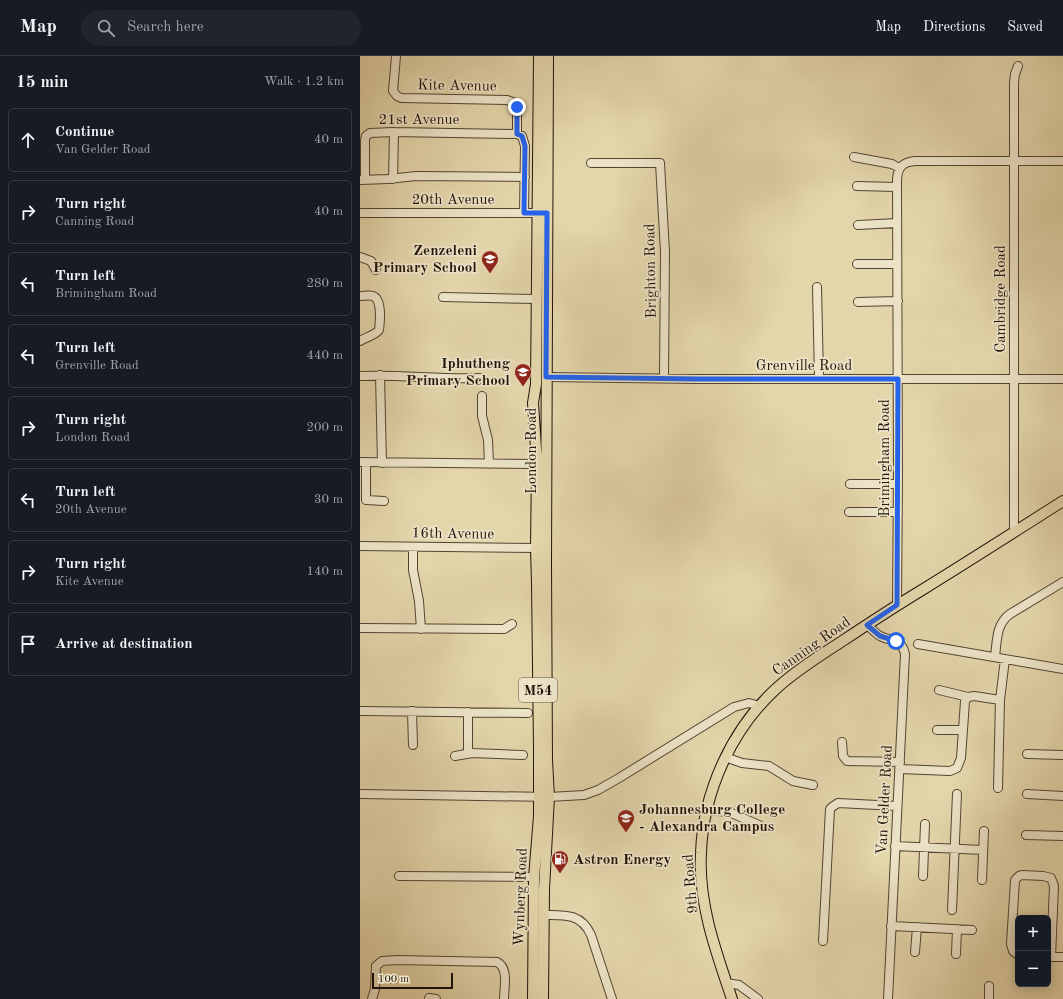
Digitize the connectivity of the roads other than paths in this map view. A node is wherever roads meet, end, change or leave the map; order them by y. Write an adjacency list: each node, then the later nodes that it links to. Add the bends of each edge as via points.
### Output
1 (396, 56): 6 (street, Kite Avenue, via 393,88 397,96 406,99 511,100 517,107)
2 (539, 56): 19 (main road, London Road / M54)
3 (548, 56): 19 (main road, London Road / M54)
4 (1018, 66): 8 (street, Cambridge Road, via 1014,78)
5 (394, 132): 6 (street, 21st Avenue); 13 (street); 14 (street, 21st Avenue, via 375,132 367,135)
6 (517, 134): 12 (street, Kite Avenue, via 522,136 524,143)
7 (854, 157): 11 (street, via 892,164)
8 (1014, 161): 9 (street); 11 (street, via 915,161); 40 (street, Cambridge Road)
9 (1063, 161)
10 (591, 163): 37 (street, Brighton Road, via 660,164 666,252)
11 (899, 168): 16 (street, Brimingham Road)
12 (525, 178): 13 (street, via 416,176); 18 (street, Kite Avenue)
13 (393, 179): 14 (street)
14 (363, 180)
15 (858, 186): 16 (street)
16 (897, 187): 20 (street, Brimingham Road)
17 (360, 213): 18 (street, 20th Avenue)
18 (524, 213): 19 (street, 20th Avenue)
19 (542, 213): 29 (main road, London Road / M54); 35 (main road, London Road / M54)
20 (897, 223): 21 (street); 24 (street, Brimingham Road)
21 (858, 226)
22 (360, 257): 25 (street, via 372,261)
23 (857, 264): 24 (street)
24 (897, 264): 30 (street, Brimingham Road)
25 (376, 270)
26 (817, 287): 38 (street)
27 (360, 296): 32 (street, via 372,296 380,304 379,330)
28 (443, 297): 29 (street)
29 (537, 299): 46 (main road, London Road / M54, via 536,384 533,403)
30 (898, 301): 31 (street); 39 (street, Brimingham Road)
31 (858, 302)
32 (360, 341)
33 (380, 375): 34 (street); 36 (street, via 447,379); 44 (street)
34 (360, 376)
35 (546, 377): 37 (street, Grenville Road); 56 (main road, London Road / M54)
36 (481, 378)
37 (664, 378): 38 (street, Grenville Road)
38 (819, 378): 39 (street, Grenville Road)
39 (898, 379): 40 (street, Grenville Road); 48 (street, Brimingham Road)
40 (1014, 379): 41 (street, Grenville Road); 53 (street, Cambridge Road)
41 (1063, 379)
42 (482, 396): 45 (street, via 482,416 488,440)
43 (363, 462): 44 (street); 49 (street, via 366,500)
44 (382, 463): 45 (street)
45 (489, 464): 46 (street)
46 (537, 464): 56 (main road, London Road / M54)
47 (850, 484): 48 (street)
48 (898, 484): 52 (street, Brimingham Road)
49 (384, 501)
50 (1063, 502): 53 (main road, Canning Road)
51 (849, 512): 52 (street)
52 (898, 512): 58 (street, Brimingham Road)
53 (1014, 532): 58 (main road, Canning Road)
54 (360, 546): 55 (street, 16th Avenue)
55 (413, 547): 56 (street, 16th Avenue); 62 (street, via 412,566 419,601)
56 (541, 548): 92 (main road, London Road / M54, via 538,596); 93 (main road, London Road / M54, via 546,753)
57 (1063, 582): 64 (street, via 1004,620 998,633)
58 (897, 605): 60 (main road, Canning Road)
59 (512, 624): 62 (street, via 504,629)
60 (867, 625): 70 (main road, Canning Road, via 796,672); 85 (street, Van Gelder Road, via 880,636 899,643 904,651)
61 (360, 628): 62 (street)
62 (420, 629)
63 (918, 644): 64 (street)
64 (995, 657): 65 (street)
65 (1004, 658): 66 (street); 69 (street)
66 (1063, 669)
67 (940, 690): 68 (street)
68 (968, 697): 69 (street); 76 (street, via 964,704)
69 (1000, 700): 87 (street)
70 (760, 706): 84 (main road, 9th Road); 93 (street, via 749,703 734,707 598,790 576,796)
71 (360, 711): 72 (street)
72 (412, 711): 73 (street); 78 (street)
73 (468, 712): 74 (street); 79 (street)
74 (528, 713)
75 (937, 730): 76 (street)
76 (962, 730): 85 (street, via 961,758 957,768 950,771)
77 (842, 742): 85 (street, via 842,756 847,761)
78 (413, 745)
79 (468, 754): 81 (street); 82 (street)
80 (1027, 754): 83 (street)
81 (523, 755)
82 (455, 756)
83 (1063, 756)
84 (725, 757): 86 (street, via 742,763 769,766 793,781); 95 (main road, 9th Road, via 718,771)
85 (900, 766): 94 (street, Van Gelder Road)
86 (812, 785)
87 (998, 788)
88 (360, 794): 92 (street)
89 (957, 794): 103 (street)
90 (1027, 794): 91 (street)
91 (1063, 796)
92 (539, 797): 93 (street); 107 (main road, Wynberg Road / M54)
93 (550, 797): 110 (main road, Wynberg Road / M54)
94 (897, 806): 101 (street, Van Gelder Road); 115 (street, via 838,803 830,810)
95 (707, 810): 97 (street, via 730,812); 122 (main road, 9th Road, via 700,854 702,888 710,930)
96 (925, 824): 102 (street)
97 (759, 825)
98 (984, 831): 104 (street)
99 (1026, 835): 100 (street)
100 (1063, 836)
101 (895, 846): 102 (street); 111 (street, Van Gelder Road)
102 (924, 848): 103 (street); 106 (street)
103 (954, 849): 104 (street); 109 (street)
104 (984, 850): 108 (street)
105 (399, 876): 107 (street)
106 (923, 876)
107 (534, 877): 126 (main road, Wynberg Road / M54)
108 (982, 880)
109 (952, 910)
110 (544, 916): 127 (main road, Wynberg Road / M54); 128 (street, via 570,916 586,926)
111 (891, 926): 112 (street); 131 (street, Van Gelder Road)
112 (916, 927): 113 (street); 117 (street)
113 (957, 929): 114 (street); 119 (street)
114 (972, 930)
115 (823, 941)
116 (1050, 951): 118 (street, via 1053,880 1043,876 1022,875 1015,880 1011,944)
117 (915, 952)
118 (1015, 953)
119 (956, 954)
120 (1051, 957): 121 (street)
121 (1063, 957)
122 (726, 983): 129 (main road, 9th Road); 130 (street, via 739,985)
123 (989, 986): 132 (street)
124 (372, 999): 125 (street, via 376,966 382,961 493,962 503,967 505,972)
125 (504, 999)
126 (534, 999)
127 (543, 999)
128 (612, 999)
129 (732, 999)
130 (758, 999)
131 (888, 999)
132 (988, 999)

